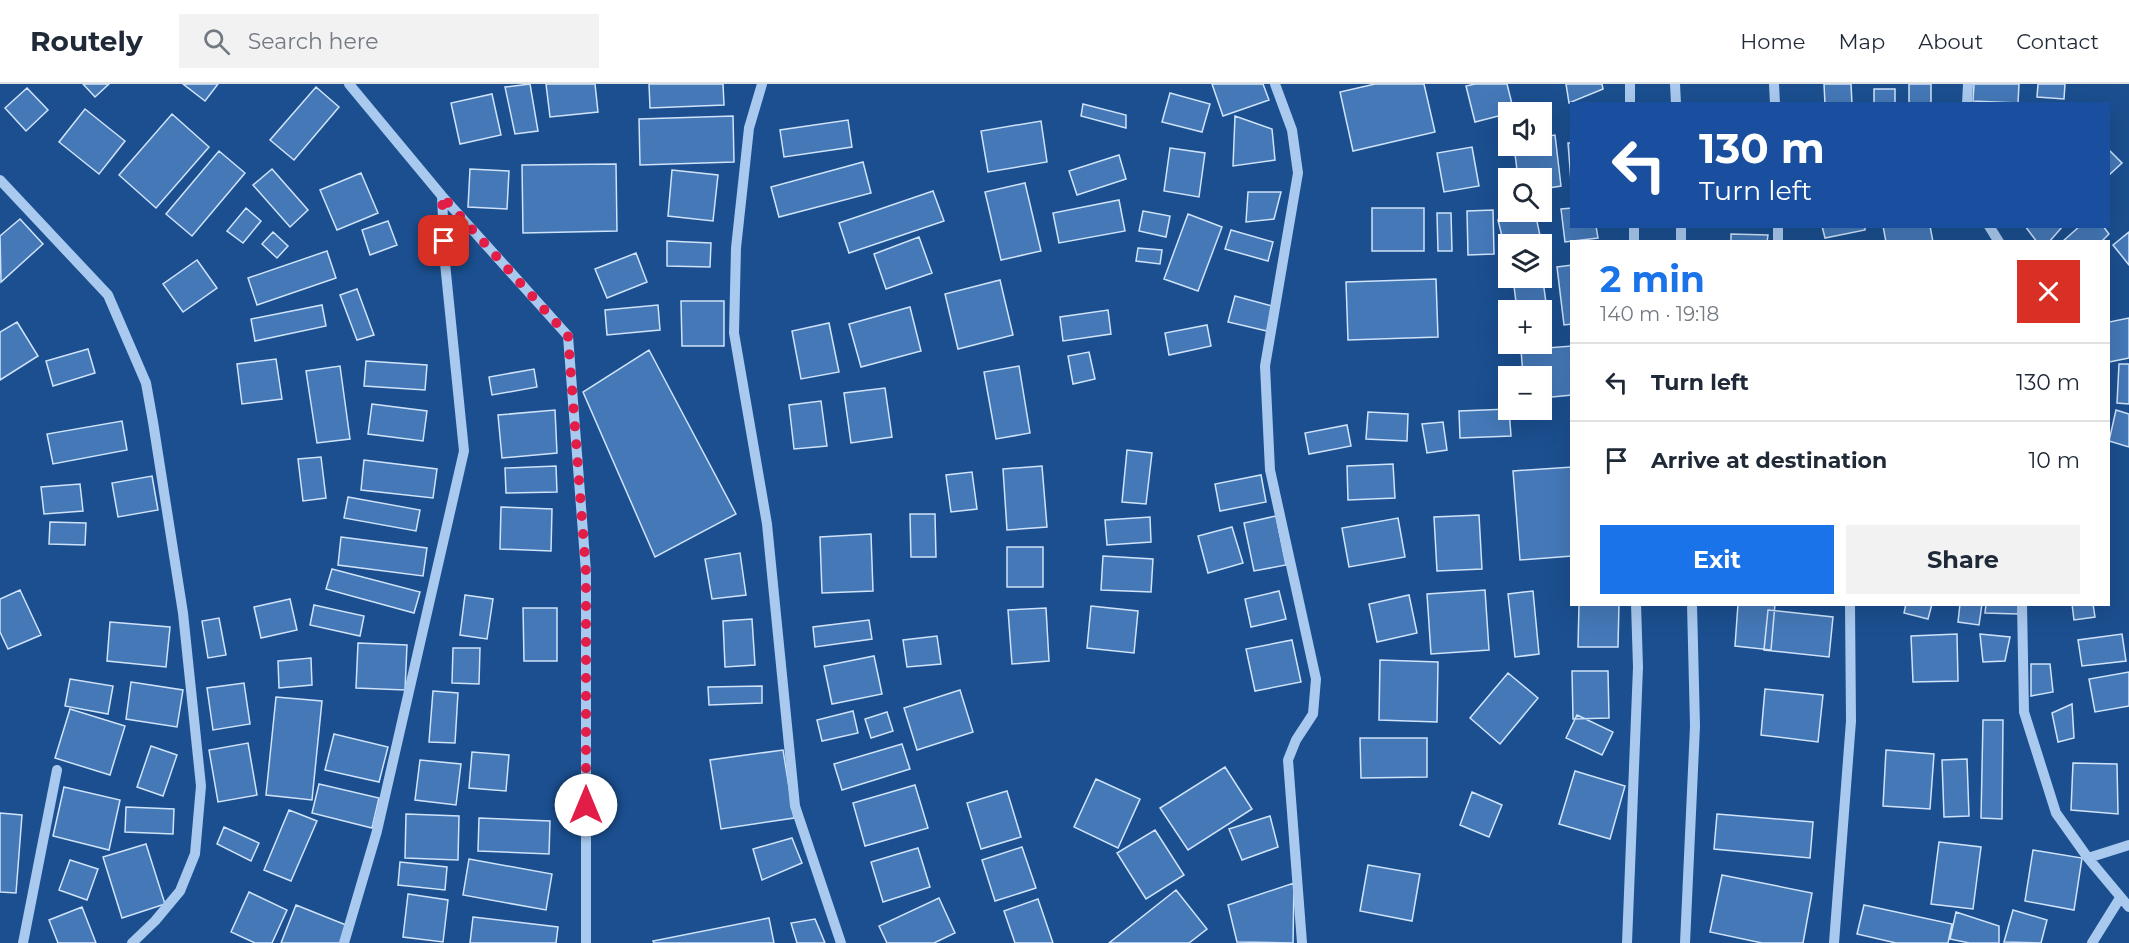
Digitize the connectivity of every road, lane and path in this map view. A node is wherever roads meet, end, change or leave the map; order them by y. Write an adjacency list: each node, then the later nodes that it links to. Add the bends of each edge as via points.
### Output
1 (349, 84): 13 (street)
2 (762, 84): 27 (street, via 749,128 736,248 734,333 766,524 795,806)
3 (1275, 84): 28 (street, via 1292,130 1298,173 1265,366 1270,470 1316,679 1313,714 1288,760)
4 (1630, 84): 8 (street)
5 (1675, 84): 9 (street)
6 (1774, 84): 10 (street)
7 (1968, 84): 11 (street)
8 (1630, 102)
9 (1676, 102)
10 (1775, 102)
11 (1967, 102)
12 (0, 180): 24 (street, via 108,295 146,382 153,422 183,613 201,786 195,854 180,891)
13 (442, 196): 25 (street, via 464,451 377,831); 26 (street, via 568,336 586,572)
14 (1636, 606): 29 (street, via 1638,667)
15 (1692, 606): 30 (street, via 1695,726)
16 (1850, 606): 31 (street, via 1851,721)
17 (2022, 606): 20 (street, via 2024,712 2056,813)
18 (57, 770): 23 (street)
19 (2129, 845): 20 (street)
20 (2088, 858): 21 (street)
21 (2120, 898): 22 (street); 32 (street)
22 (2129, 907)
23 (23, 943)
24 (132, 943)
25 (344, 943)
26 (586, 943)
27 (841, 943)
28 (1302, 943)
29 (1627, 943)
30 (1685, 943)
31 (1834, 943)
32 (2092, 943)

